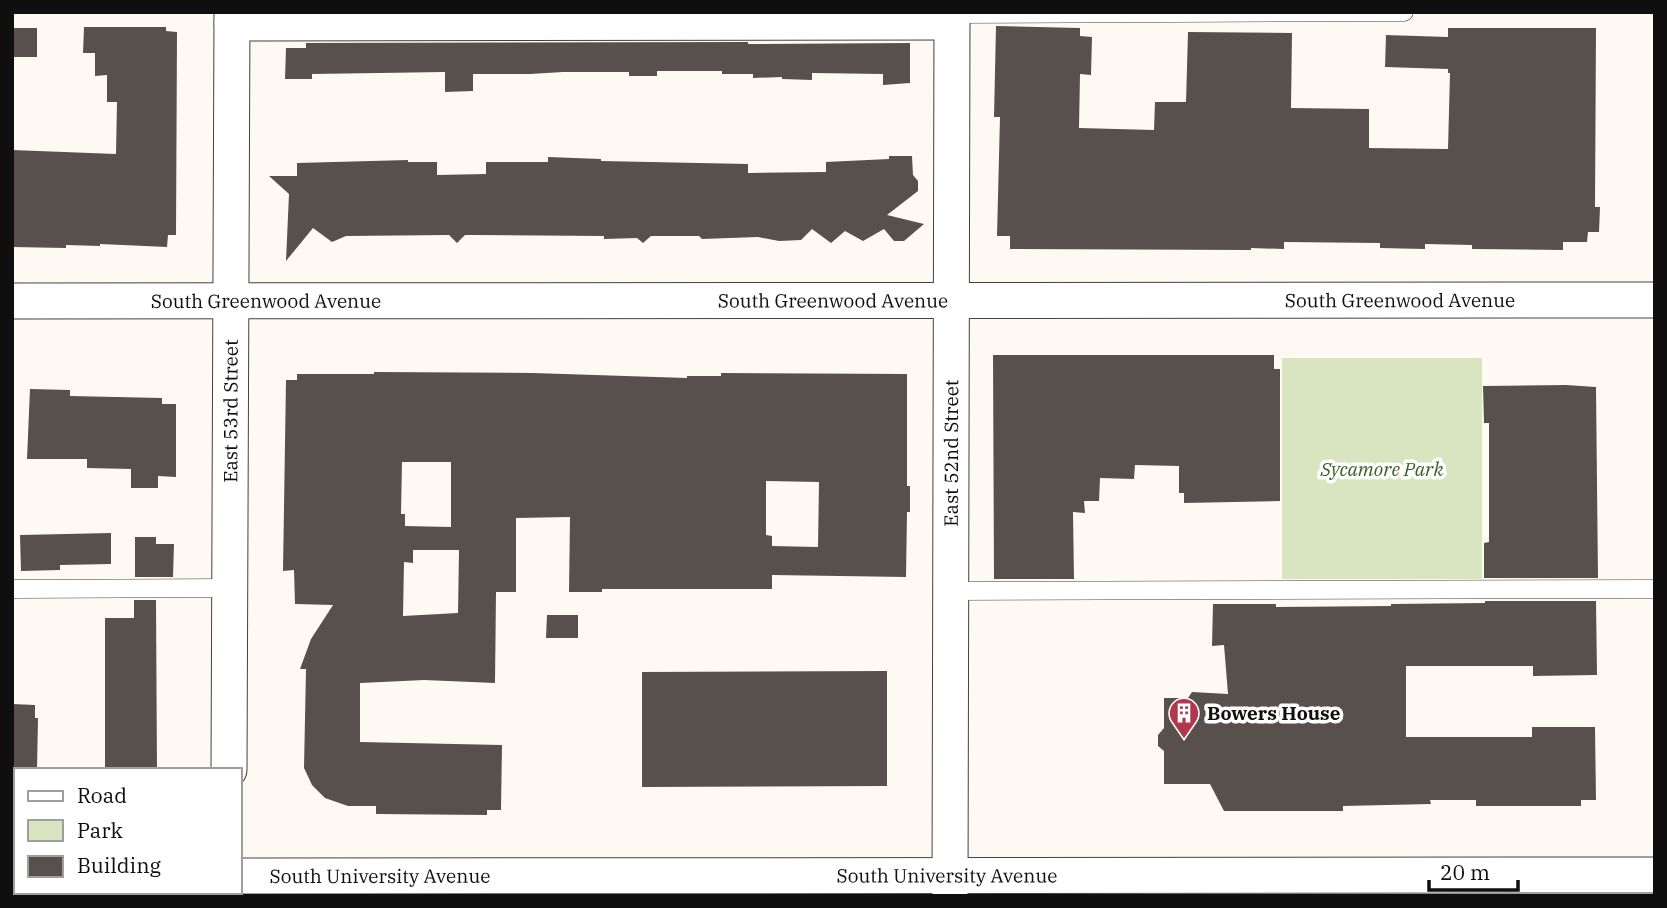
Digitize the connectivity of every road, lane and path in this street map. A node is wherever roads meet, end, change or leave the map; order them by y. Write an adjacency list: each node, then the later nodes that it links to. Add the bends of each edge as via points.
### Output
1 (1404, 12): 2 (lane)
2 (952, 16): 3 (street); 6 (street, East 52nd Street)
3 (656, 17): 4 (street)
4 (232, 18): 5 (street, East 53rd Street)
5 (231, 300): 6 (street, South Greenwood Avenue); 8 (street, South Greenwood Avenue); 10 (street, East 53rd Street)
6 (951, 300): 7 (street, South Greenwood Avenue); 12 (street, East 52nd Street)
7 (1655, 300)
8 (12, 301)
9 (12, 589): 10 (lane)
10 (229, 589): 13 (street, East 53rd Street)
11 (1655, 589): 12 (lane)
12 (951, 591): 16 (street, East 52nd Street)
13 (229, 768)
14 (1655, 875): 16 (street, South University Avenue)
15 (242, 876): 16 (street, South University Avenue)
16 (950, 886)

